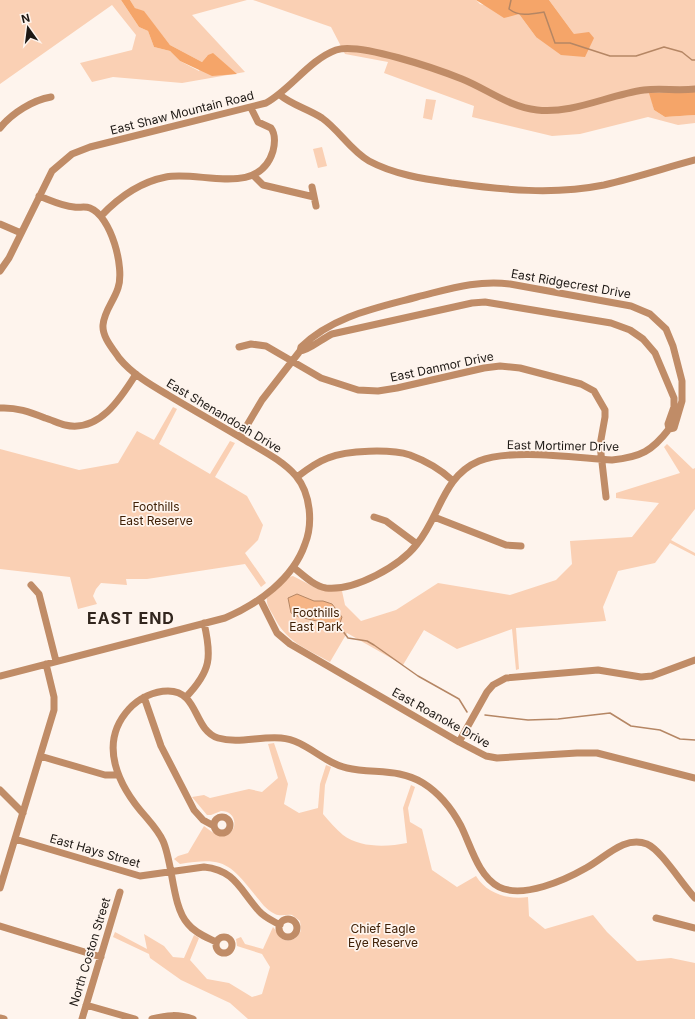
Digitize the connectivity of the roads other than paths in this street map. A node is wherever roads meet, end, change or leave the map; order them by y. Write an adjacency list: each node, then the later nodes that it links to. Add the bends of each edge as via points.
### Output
1 (695, 89): 2 (street, East Shaw Mountain Road, via 644,90 569,108 537,110 515,104 462,79 395,57 346,48 338,49 324,57)
2 (280, 95): 4 (street, East Shaw Mountain Road); 6 (street, via 323,119 367,160 420,179 517,190 565,190 610,183)
3 (52, 97): 5 (street, via 34,102)
4 (251, 108): 7 (street, via 256,120 271,128 275,138 268,161); 9 (street, East Shaw Mountain Road, via 90,147 72,154 52,171)
5 (0, 128)
6 (695, 160)
7 (253, 175): 10 (street, via 263,185); 12 (street, via 237,180 189,175 166,177 123,196)
8 (312, 187): 10 (street)
9 (39, 196): 12 (street, via 67,206 90,208); 14 (street, East Shaw Mountain Road)
10 (314, 197): 11 (street)
11 (316, 206)
12 (101, 216): 19 (street, East Shenandoah Drive, via 116,249 120,268 118,288 108,307 103,326 110,346)
13 (0, 224): 14 (street)
14 (21, 233): 15 (street, East Shaw Mountain Road)
15 (0, 271)
16 (239, 347): 18 (street, East Danmor Drive, via 251,344 266,346)
17 (300, 351): 18 (street, East Ridgecrest Drive); 21 (street, East Ridgecrest Drive, via 305,351 332,334 472,303 500,303 611,323 630,330 643,339 655,353 674,398); 21 (street, East Ridgecrest Drive, via 301,347 318,333 347,317 472,283 510,284 631,306 650,314 666,329 673,346 683,391 677,421 674,428)
18 (292, 361): 22 (street, East Ridgecrest Drive, via 262,400); 23 (street, East Danmor Drive, via 321,378 358,390 378,391 397,388 500,366 520,368 581,384 594,391 605,410 600,446)
19 (136, 374): 20 (street, via 112,407 98,420 84,425 66,425 13,407); 22 (street, East Shenandoah Drive)
20 (0, 408)
21 (669, 429): 23 (street, East Mortimer Drive, via 657,444 643,453 627,458)
22 (240, 437): 24 (street, East Shenandoah Drive, via 275,458)
23 (602, 459): 25 (street, East Mortimer Drive, via 514,454 496,456 478,461); 26 (street, East Danmor Drive)
24 (297, 477): 25 (street, via 330,457 368,452 409,455 428,463); 31 (street, East Shenandoah Drive, via 307,499 310,522 304,548)
25 (452, 480): 28 (street, East Mortimer Drive)
26 (606, 497)
27 (374, 517): 29 (street, via 386,521)
28 (434, 517): 29 (street, East Mortimer Drive); 30 (street, via 506,545)
29 (418, 544): 31 (street, East Mortimer Drive, via 388,569 372,578 340,588 326,588 315,584)
30 (520, 546)
31 (294, 567): 33 (street, East Shenandoah Drive)
32 (31, 585): 36 (street, via 39,594)
33 (260, 599): 34 (street, East Shenandoah Drive, via 239,612); 41 (street, East Roanoke Drive, via 277,633 290,644)
34 (204, 623): 36 (street, East Shenandoah Drive); 40 (street, via 209,646 208,665 199,683)
35 (695, 660): 41 (street, via 652,676 641,677 598,670 506,678 490,688)
36 (56, 661): 37 (street, East Shenandoah Drive)
37 (46, 664): 38 (street, East Shenandoah Drive); 42 (street, via 54,703)
38 (0, 676)
39 (144, 697): 40 (street, via 156,692 169,691 178,692); 43 (street, via 128,710 117,728 114,749); 47 (street, via 161,746 194,810 203,820)
40 (186, 697): 52 (street, via 194,707 203,727 216,738 281,738 296,742 346,768 394,772 424,783 452,811 481,870 489,880 509,891 540,887 587,868 618,847 638,842 651,846 661,855)
41 (459, 742): 44 (street, East Roanoke Drive, via 486,756 497,758 597,753)
42 (40, 756): 43 (street, via 105,775); 46 (street)
43 (118, 775): 49 (street, via 129,797 162,838)
44 (695, 778)
45 (0, 790): 46 (street)
46 (23, 813): 48 (street)
47 (214, 826)
48 (15, 840): 49 (street, East Hays Street, via 132,875 148,876); 50 (street)
49 (171, 872): 54 (street, East Hays Street, via 204,867 224,872 236,881 259,912); 57 (street, via 186,923 197,933)
50 (1, 884)
51 (120, 892): 58 (street, North Coston Street)
52 (695, 898)
53 (656, 918): 56 (street)
54 (280, 925)
55 (0, 926): 58 (street)
56 (695, 928)
57 (216, 942)
58 (101, 957): 59 (street, North Coston Street)
59 (86, 1005): 62 (street, North Coston Street); 63 (street)
60 (0, 1018): 61 (street)
61 (4, 1019)
62 (82, 1019)
63 (135, 1019)
64 (152, 1019): 65 (street, via 181,1015)
65 (193, 1019)

